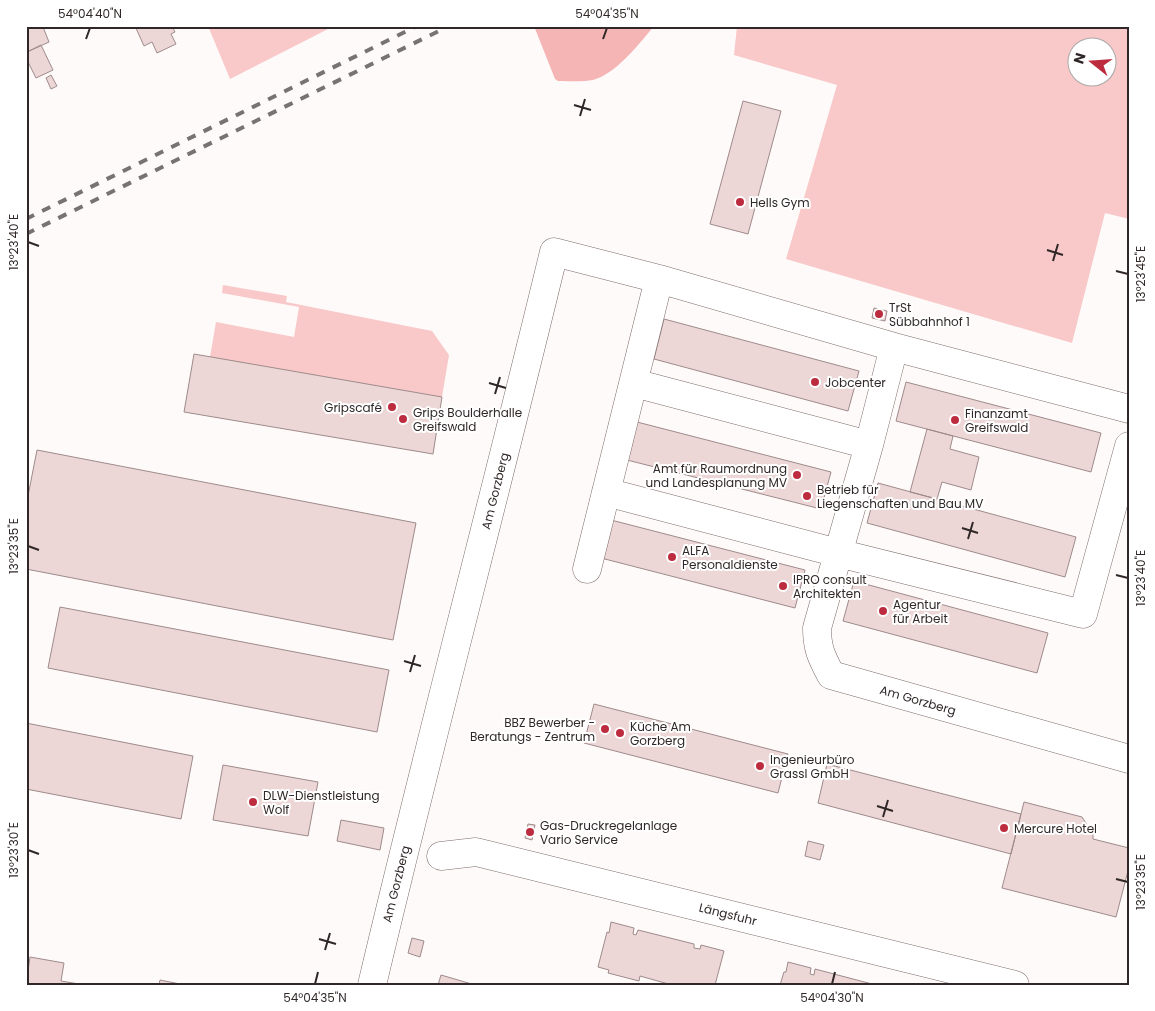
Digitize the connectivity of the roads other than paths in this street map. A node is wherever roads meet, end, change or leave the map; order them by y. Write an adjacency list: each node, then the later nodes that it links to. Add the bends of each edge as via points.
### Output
1 (659, 279): 2 (street, Am Gorzberg); 3 (street); 12 (street, Am Gorzberg, via 554,252)
2 (894, 347): 4 (street, Am Gorzberg); 5 (street, Am Gorzberg)
3 (634, 383): 5 (street); 7 (street)
4 (1129, 409)
5 (869, 444): 8 (street, Am Gorzberg)
6 (1129, 446): 8 (street, via 1083,614)
7 (606, 492): 8 (street); 9 (street)
8 (838, 553): 10 (street, Am Gorzberg, via 817,628 821,656 831,675)
9 (587, 569)
10 (1129, 759)
11 (441, 856): 13 (street, Längsfuhr, via 476,852)
12 (372, 985)
13 (1016, 985)

